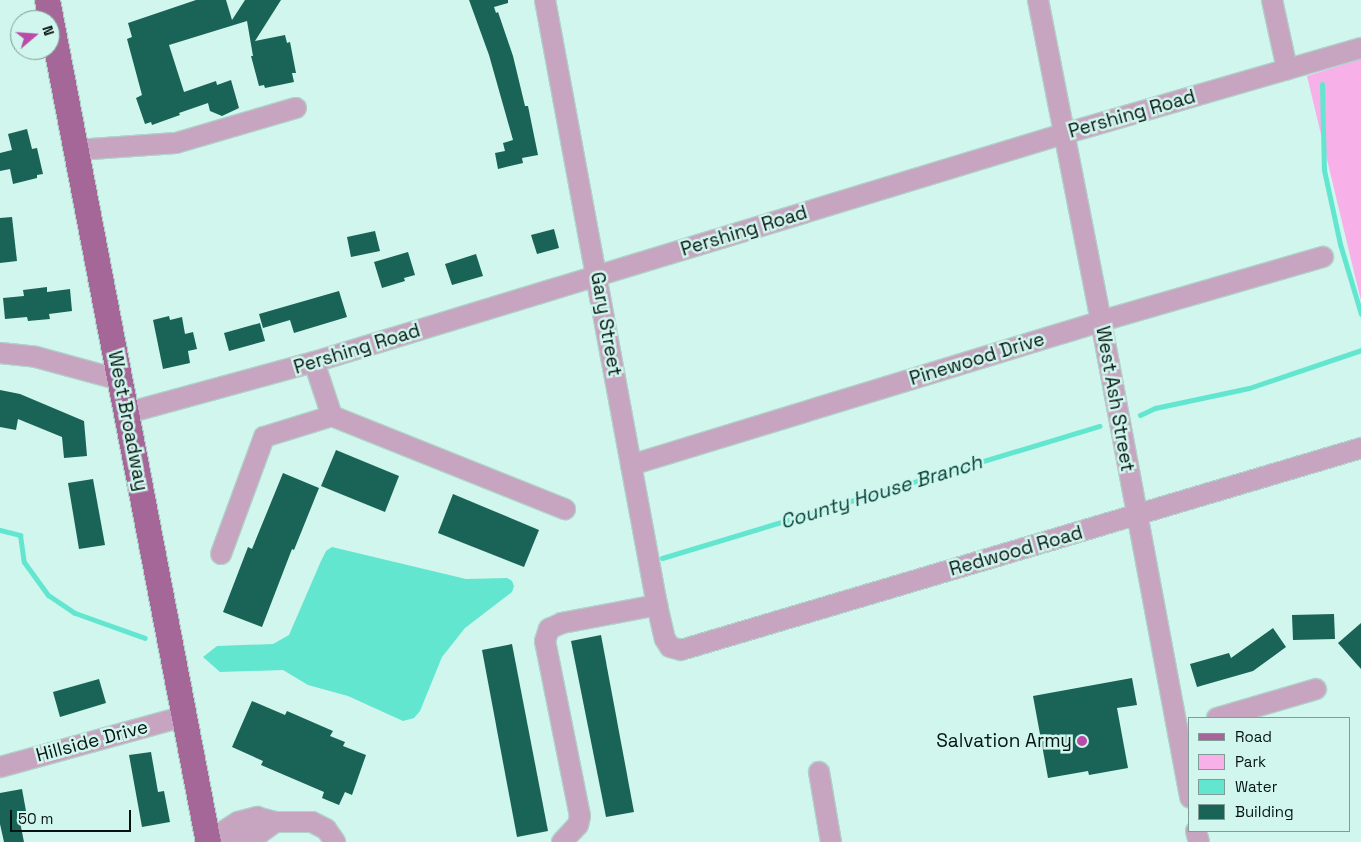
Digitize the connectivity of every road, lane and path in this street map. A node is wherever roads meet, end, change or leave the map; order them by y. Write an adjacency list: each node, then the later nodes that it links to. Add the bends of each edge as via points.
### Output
1 (47, 0): 9 (main road, West Broadway)
2 (545, 0): 11 (street, Gary Street)
3 (1038, 0): 8 (street, West Ash Street)
4 (1272, 0): 6 (street)
5 (1361, 48): 6 (street, Pershing Road)
6 (1287, 69): 8 (street, Pershing Road)
7 (296, 108): 9 (street, via 176,143)
8 (1063, 134): 11 (street, Pershing Road); 12 (street, West Ash Street)
9 (77, 150): 15 (main road, West Broadway)
10 (1323, 257): 12 (street, Pinewood Drive)
11 (597, 276): 14 (street, Pershing Road); 19 (street, Gary Street)
12 (1101, 320): 19 (street, Pinewood Drive); 21 (street, West Ash Street)
13 (0, 353): 15 (street, via 36,357)
14 (314, 362): 16 (street, Pershing Road); 17 (street)
15 (120, 380): 16 (main road, West Broadway)
16 (127, 414): 26 (main road, West Broadway)
17 (332, 416): 20 (street); 22 (street, via 264,437)
18 (1361, 448): 21 (street, Redwood Road)
19 (631, 465): 23 (street, Gary Street)
20 (565, 509)
21 (1136, 515): 24 (street, Redwood Road, via 681,650); 28 (street, West Ash Street)
22 (221, 554)
23 (657, 605): 24 (street, Gary Street); 34 (street, via 562,622 549,629 545,641 580,816 578,825)
24 (670, 647)
25 (1316, 689): 27 (street)
26 (184, 716): 29 (street, Hillside Drive); 32 (main road, West Broadway)
27 (1221, 717)
28 (1183, 728): 31 (street, West Ash Street)
29 (0, 767)
30 (819, 772): 35 (street)
31 (1188, 778)
32 (212, 837): 33 (street, via 239,838 260,833 275,822 312,822 326,829)
33 (335, 842)
34 (562, 842)
35 (831, 842)

